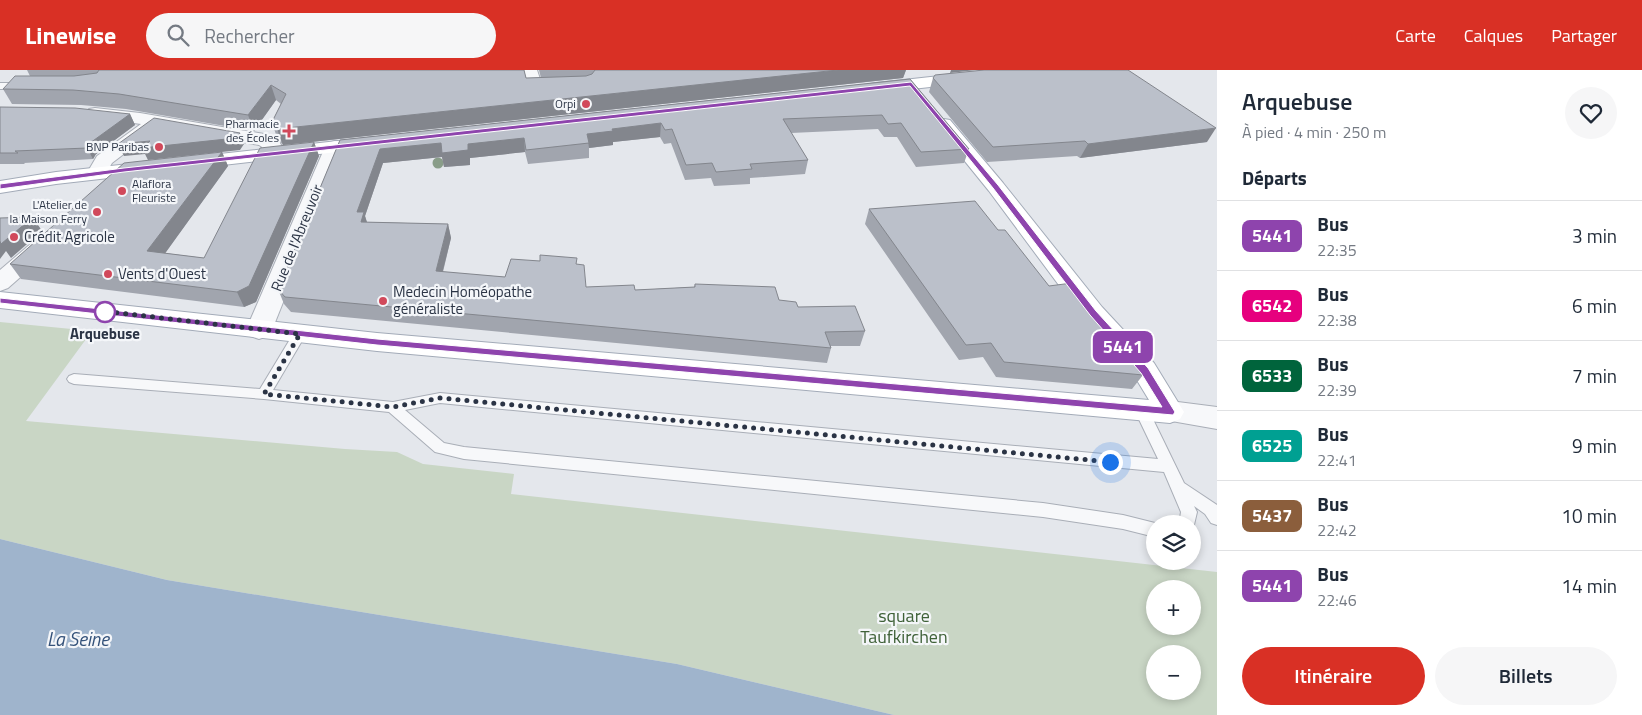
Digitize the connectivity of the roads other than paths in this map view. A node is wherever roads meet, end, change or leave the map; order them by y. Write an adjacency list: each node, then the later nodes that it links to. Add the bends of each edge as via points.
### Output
1 (529, 70): 5 (street, via 534,88)
2 (1039, 70): 3 (main road)
3 (941, 75): 4 (main road)
4 (911, 84): 8 (main road); 26 (main road, via 1093,313 1144,370)
5 (577, 85)
6 (0, 86): 7 (lane)
7 (36, 86)
8 (860, 90)
9 (81, 112): 10 (street)
10 (157, 120): 13 (street, via 264,140 272,144); 15 (street, via 104,160)
11 (388, 141): 12 (main road)
12 (335, 147): 13 (main road); 20 (street, Rue de l'Abreuvoir)
13 (272, 154): 14 (main road)
14 (124, 170): 15 (street, via 119,177)
15 (101, 181): 16 (main road)
16 (0, 186)
17 (60, 230): 18 (street)
18 (0, 283)
19 (0, 300): 20 (main road)
20 (259, 330): 21 (main road)
21 (300, 334): 23 (lane); 25 (main road)
22 (74, 378): 23 (lane)
23 (264, 394): 24 (lane)
24 (393, 407): 28 (lane, via 440,398); 32 (lane, via 440,448 464,453 1043,510)
25 (1141, 409): 26 (main road); 28 (lane)
26 (1170, 412): 27 (street)
27 (1217, 418)
28 (1169, 466): 29 (lane)
29 (1179, 488): 30 (lane); 31 (lane, via 1212,509)
30 (1188, 515)
31 (1217, 518)
32 (1146, 528)

